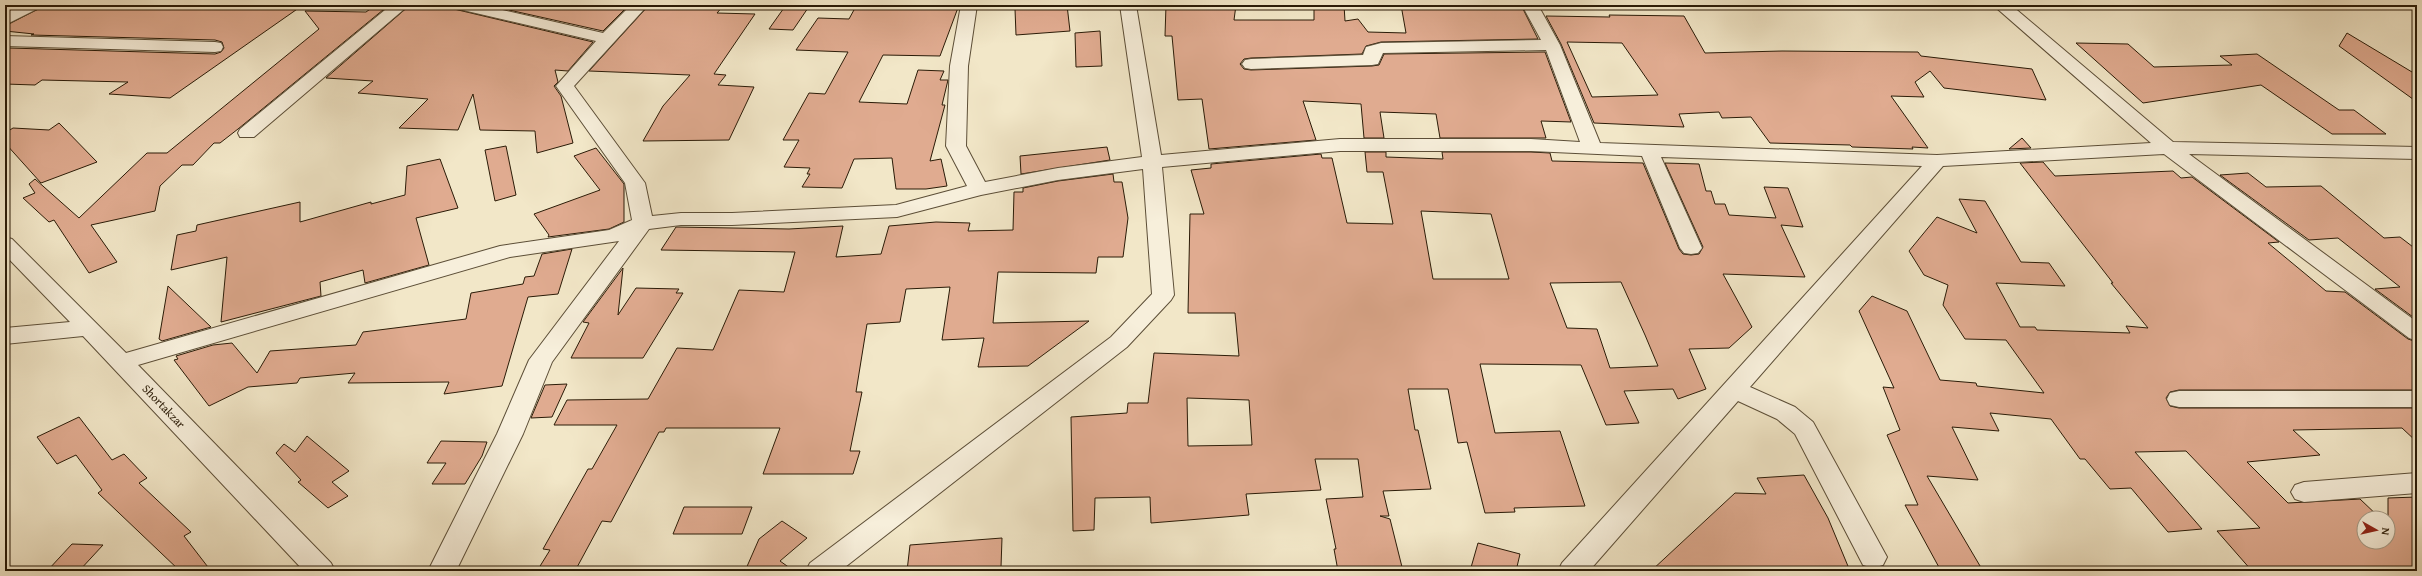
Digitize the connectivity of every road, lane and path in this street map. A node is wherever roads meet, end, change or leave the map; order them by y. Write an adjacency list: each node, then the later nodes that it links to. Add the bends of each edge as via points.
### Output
1 (33, 5): 9 (street)
2 (401, 5): 15 (street)
3 (460, 5): 10 (street)
4 (640, 5): 10 (street)
5 (969, 5): 22 (street, via 959,66 956,146)
6 (1128, 5): 21 (street)
7 (1530, 5): 12 (street)
8 (2001, 5): 17 (street)
9 (5, 20)
10 (607, 39): 23 (street, via 565,86 635,183)
11 (5, 41): 13 (street)
12 (1552, 44): 14 (street, via 1381,48 1372,51 1372,60); 16 (street)
13 (215, 47)
14 (1251, 64)
15 (247, 133)
16 (1592, 148): 18 (street); 21 (street, via 1531,144 1340,144)
17 (2168, 148): 19 (street); 20 (street); 27 (street)
18 (1649, 151): 20 (street); 25 (street)
19 (2417, 153)
20 (1937, 161): 30 (street)
21 (1152, 162): 22 (street, via 1058,174); 38 (street, via 1163,295 1119,342)
22 (979, 190): 23 (street, via 897,211 681,219)
23 (643, 223): 29 (street, via 614,236 508,251); 37 (street, via 541,360 510,434)
24 (5, 243): 26 (street, Shortakzar)
25 (1691, 248)
26 (89, 328): 28 (street); 29 (street, Shortakzar)
27 (2417, 333)
28 (5, 336)
29 (122, 362): 36 (street, Shortakzar)
30 (1734, 389): 35 (street, via 1786,413 1804,428); 39 (street)
31 (2180, 399): 32 (street)
32 (2417, 399)
33 (2417, 483): 34 (street)
34 (2304, 492)
35 (1873, 557)
36 (321, 571)
37 (442, 571)
38 (820, 571)
39 (1572, 571)

